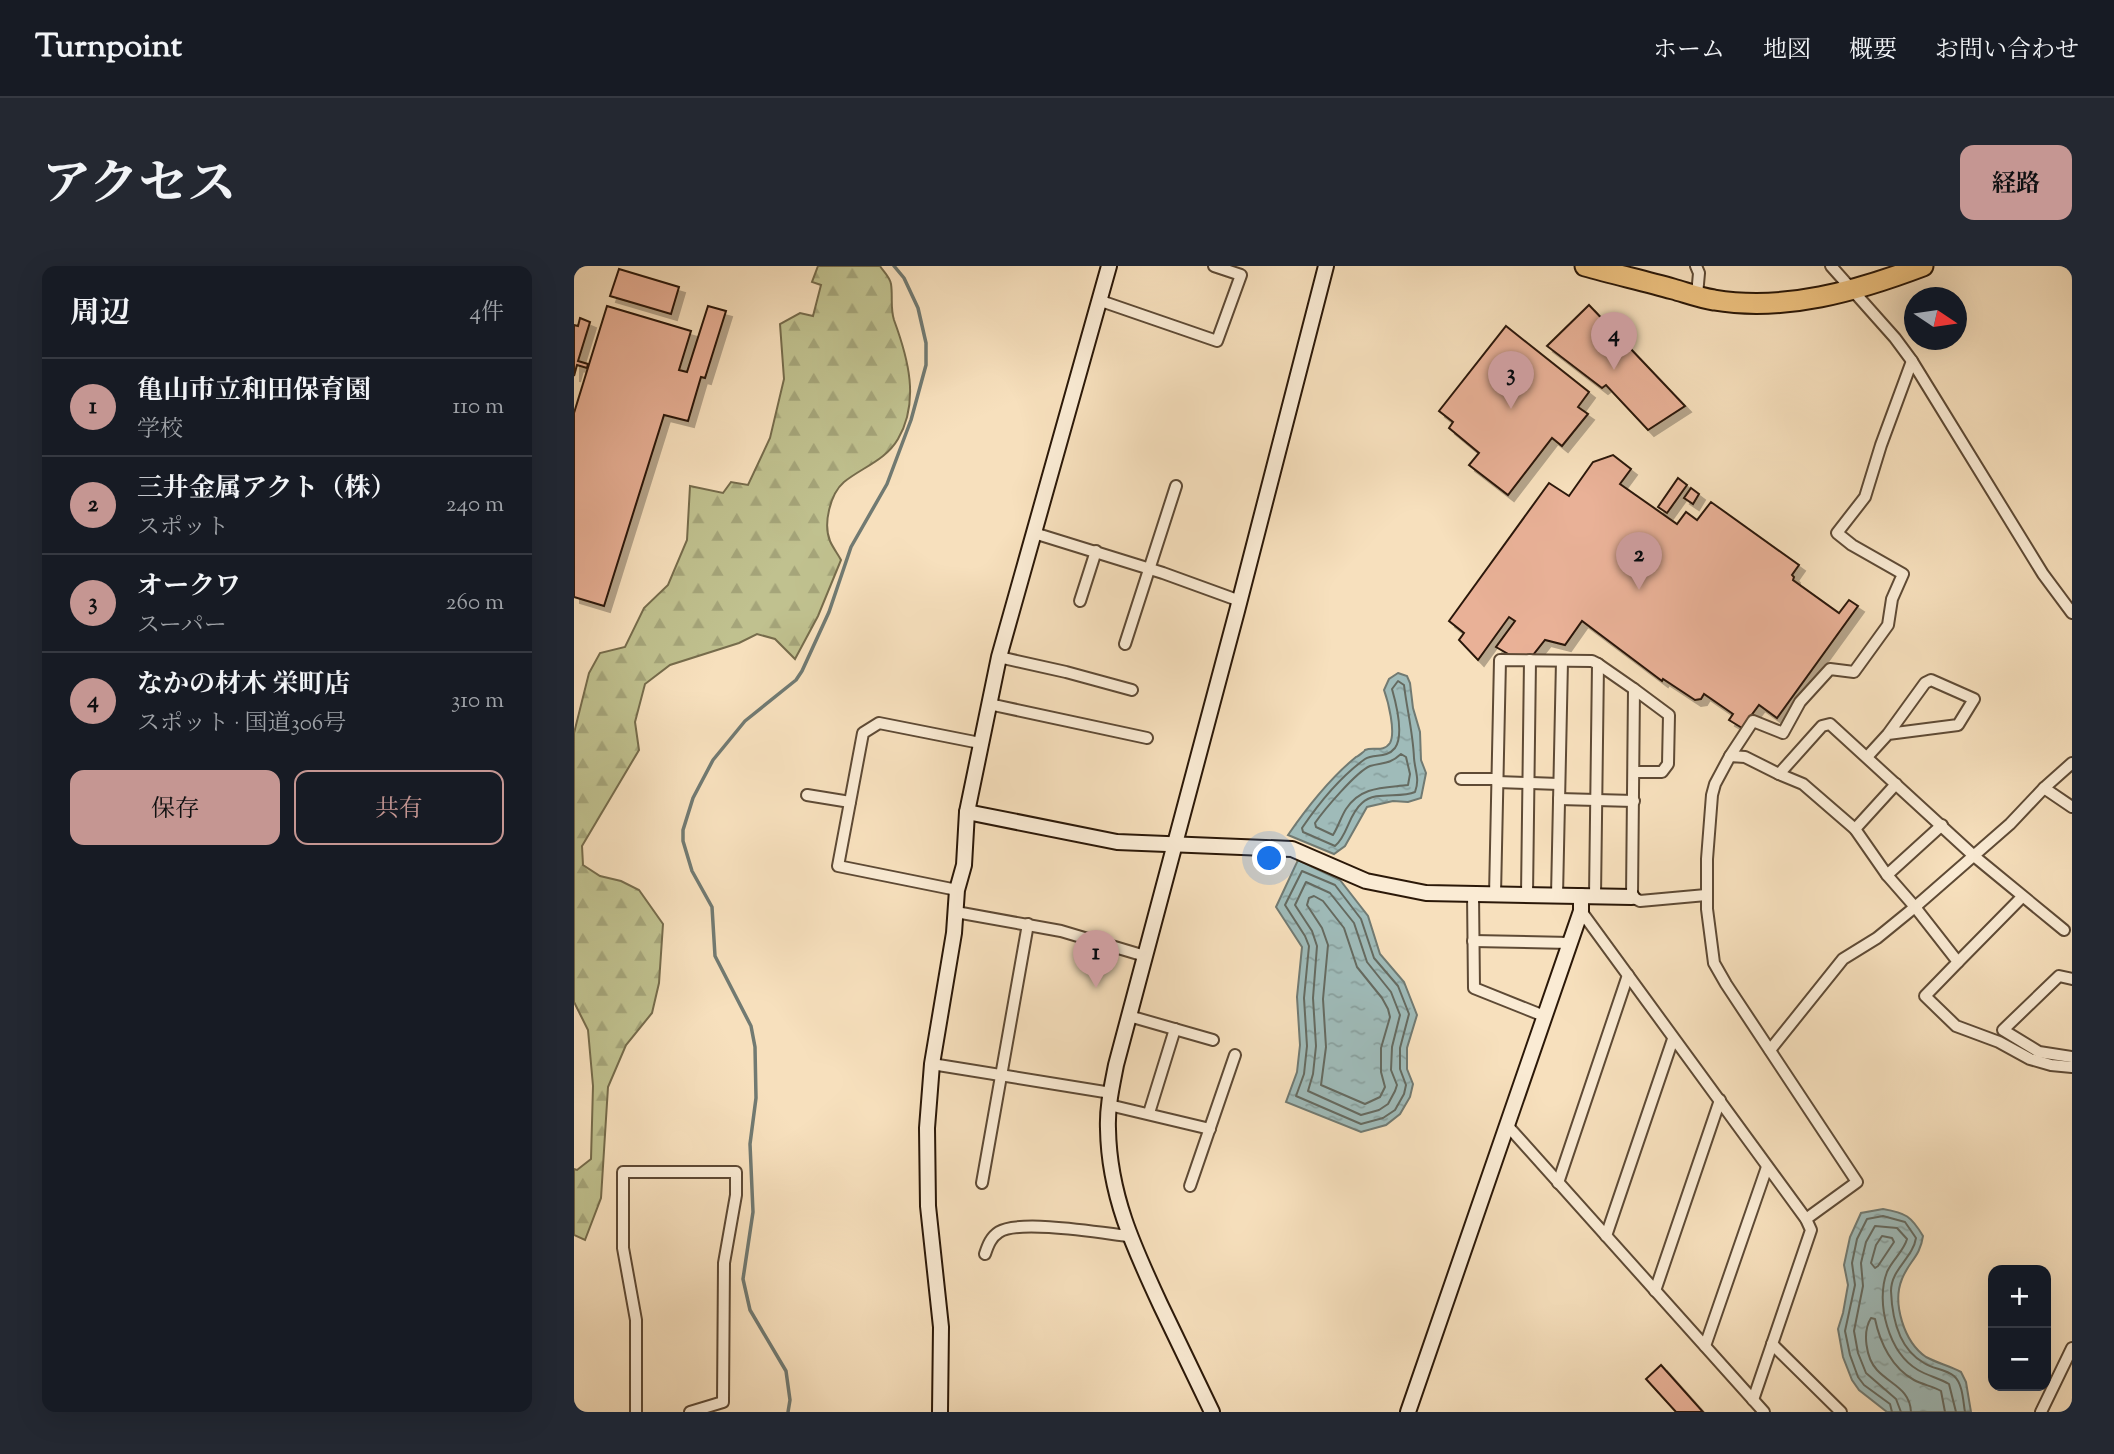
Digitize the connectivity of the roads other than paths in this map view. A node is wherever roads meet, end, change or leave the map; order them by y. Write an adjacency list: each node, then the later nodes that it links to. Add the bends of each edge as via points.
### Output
1 (1109, 266): 10 (street)
2 (1214, 266): 10 (street, via 1241,275 1217,341)
3 (1326, 266): 17 (street)
4 (1585, 266): 9 (highway)
5 (1696, 266): 9 (street)
6 (1830, 266): 8 (street)
7 (1923, 266): 8 (highway)
8 (1853, 291): 9 (highway, via 1780,302 1736,302); 11 (street)
9 (1697, 295)
10 (1101, 301): 13 (street)
11 (1912, 361): 18 (street, via 2043,574); 30 (street, via 1865,497 1837,533 1903,575 1892,599 1888,625 1854,672 1829,669 1800,702 1783,733 1753,721)
12 (1176, 486): 15 (street)
13 (1034, 533): 14 (street); 20 (street)
14 (1096, 551): 15 (street); 16 (street)
15 (1147, 569): 17 (street); 19 (street)
16 (1080, 601)
17 (1240, 601): 50 (street)
18 (2072, 613)
19 (1125, 644)
20 (999, 657): 25 (street); 26 (street)
21 (1531, 660): 22 (street); 36 (street, via 1500,660); 37 (street)
22 (1562, 661): 23 (street); 38 (street)
23 (1598, 664): 24 (street); 43 (street)
24 (1634, 689): 33 (street); 33 (street, via 1669,715 1668,764 1662,772)
25 (1132, 690)
26 (989, 704): 28 (street); 29 (street)
27 (1888, 734): 27 (street, via 1925,682 1931,680 1974,699 1958,725); 31 (street)
28 (1147, 738)
29 (980, 743): 45 (street, via 874,724 863,733); 47 (street)
30 (1730, 755): 34 (street, via 1745,757); 57 (street, via 1712,795)
31 (1867, 757): 34 (street, via 1830,724 1822,726); 39 (street)
32 (2072, 763): 40 (street)
33 (1634, 772): 44 (street)
34 (1779, 774): 49 (street, via 1803,784)
35 (1461, 779): 36 (street)
36 (1497, 781): 37 (street); 55 (street)
37 (1529, 783): 38 (street); 56 (street)
38 (1559, 784): 42 (street)
39 (1896, 784): 48 (street); 49 (street)
40 (2044, 788): 46 (street); 51 (street)
41 (807, 795): 45 (street)
42 (1559, 799): 43 (street); 58 (street)
43 (1595, 800): 44 (street); 61 (street)
44 (1634, 801): 59 (street)
45 (850, 802): 53 (street, via 838,866)
46 (2072, 807)
47 (967, 811): 50 (street, via 1117,842); 53 (street, via 964,865)
48 (1942, 825): 51 (street); 52 (street)
49 (1855, 829): 52 (street)
50 (1174, 844): 54 (street, via 1292,849 1366,881 1426,893); 68 (street)
51 (1974, 856): 60 (street); 62 (street)
52 (1887, 875): 62 (street)
53 (957, 890): 63 (street)
54 (1473, 894): 55 (street); 66 (street)
55 (1495, 895): 56 (street)
56 (1527, 895): 58 (street)
57 (1706, 895): 59 (street, via 1640,901); 77 (street, via 1714,963)
58 (1557, 896): 61 (street)
59 (1632, 897): 61 (street)
60 (2022, 897): 65 (street); 69 (street)
61 (1585, 901): 67 (street); 70 (street)
62 (1915, 906): 69 (street); 77 (street, via 1877,939 1843,958)
63 (956, 912): 64 (street); 80 (street)
64 (1028, 924): 68 (street); 82 (street)
65 (2064, 930)
66 (1473, 941): 67 (street); 73 (street, via 1474,988)
67 (1570, 943): 73 (street)
68 (1145, 956): 72 (street)
69 (1958, 962): 81 (street, via 1925,996 1956,1027 2030,1059)
70 (1628, 975): 75 (street); 90 (street)
71 (2072, 979): 79 (street, via 2059,975 2003,1030 2039,1052)
72 (1129, 1016): 74 (street); 83 (street)
73 (1544, 1016): 86 (street)
74 (1175, 1029): 76 (street); 85 (street)
75 (1673, 1039): 84 (street); 94 (street)
76 (1213, 1040)
77 (1770, 1050): 92 (street, via 1857,1182)
78 (1235, 1055): 87 (street)
79 (2072, 1057)
80 (932, 1064): 82 (street); 103 (street, via 928,1206 942,1327)
81 (2072, 1067)
82 (1002, 1075): 83 (street); 89 (street)
83 (1110, 1099): 85 (street); 93 (street, via 1110,1159)
84 (1720, 1100): 88 (street); 96 (street)
85 (1149, 1113): 87 (street)
86 (1506, 1124): 90 (street); 105 (street)
87 (1210, 1129): 91 (street)
88 (1767, 1167): 92 (street); 98 (street)
89 (982, 1183)
90 (1558, 1183): 94 (street)
91 (1190, 1186)
92 (1807, 1219): 97 (street, via 1811,1230)
93 (1128, 1236): 95 (street, via 1021,1226 999,1232); 104 (street)
94 (1606, 1236): 96 (street)
95 (985, 1254)
96 (1655, 1291): 98 (street)
97 (1772, 1344): 100 (street); 107 (street)
98 (1704, 1346): 100 (street)
99 (2072, 1348): 108 (street)
100 (1753, 1400): 106 (street)
101 (636, 1412): 102 (street, via 636,1320 623,1248 623,1172 736,1172 724,1263 723,1402)
102 (690, 1412)
103 (940, 1412)
104 (1212, 1412)
105 (1408, 1412)
106 (1764, 1412)
107 (1841, 1412)
108 (2041, 1412)

